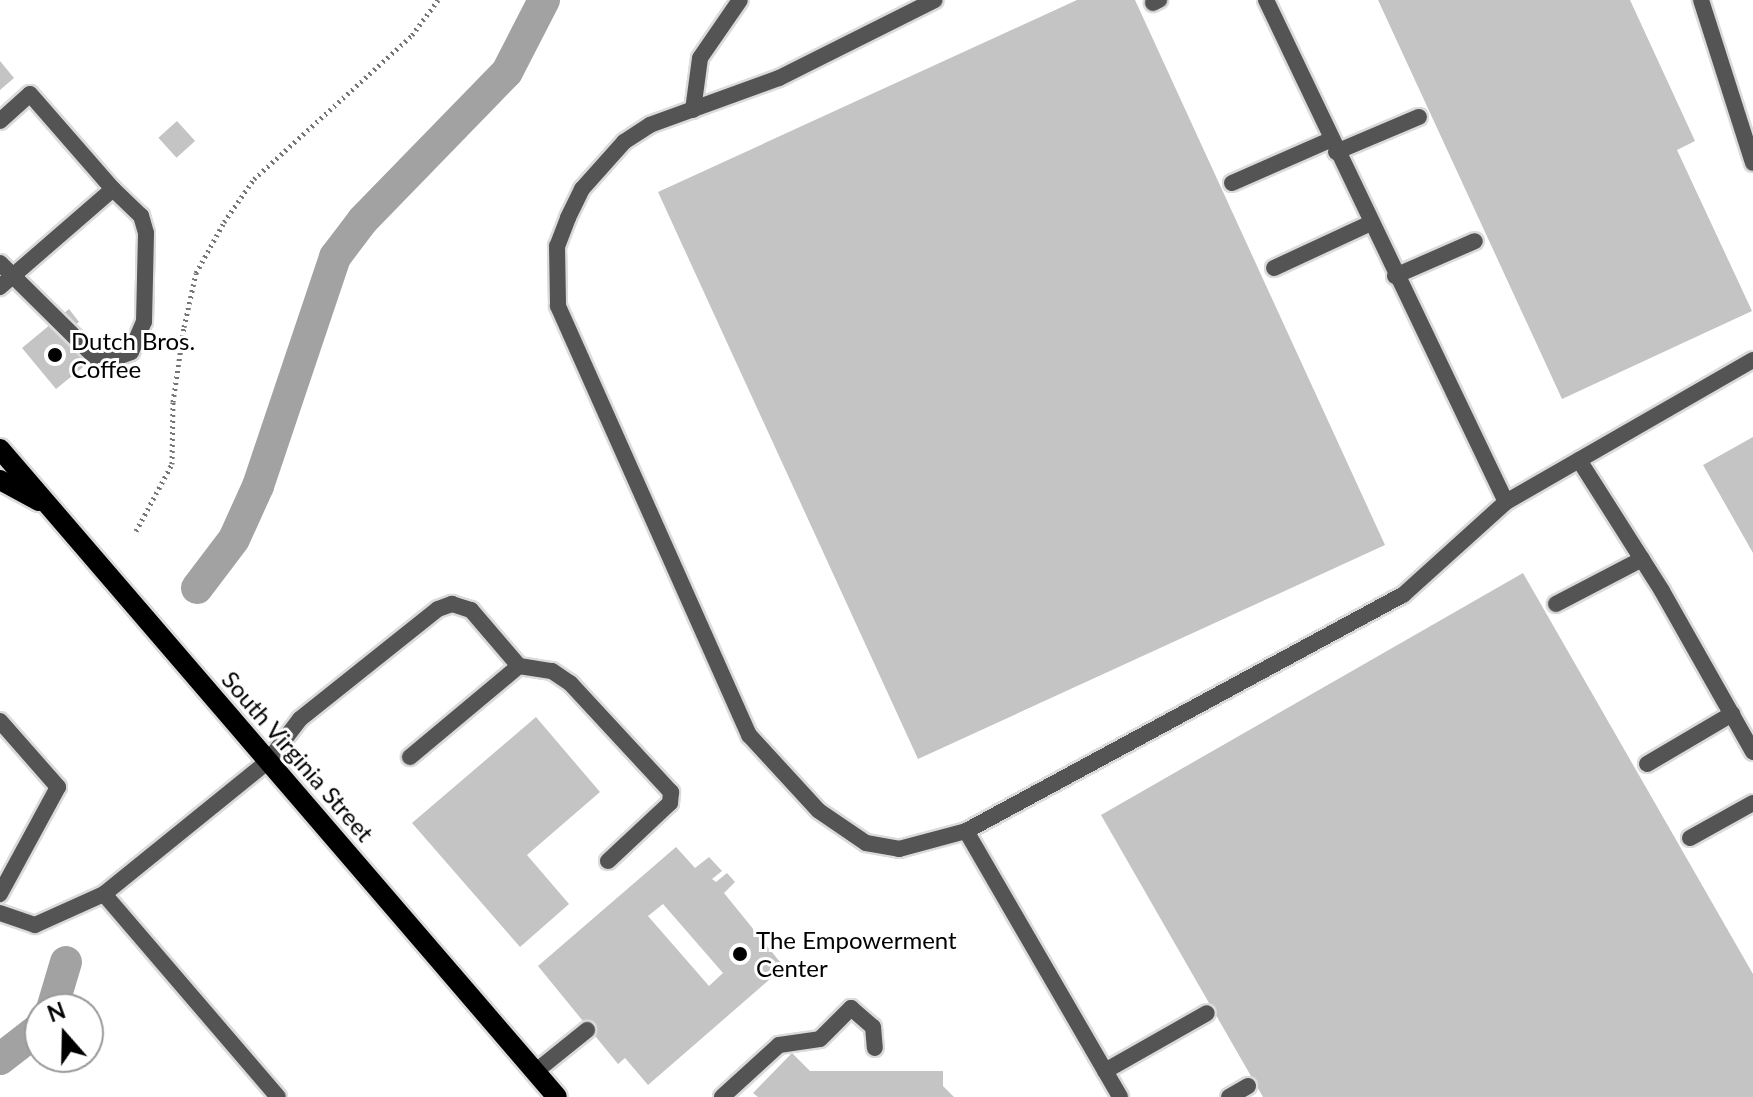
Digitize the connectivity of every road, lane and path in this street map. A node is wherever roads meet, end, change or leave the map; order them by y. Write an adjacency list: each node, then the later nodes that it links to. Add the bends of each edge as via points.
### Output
1 (438, 0): 26 (path, via 412,35 254,179 224,222 196,273 184,327 173,402 172,464)
2 (740, 0): 6 (street, via 700,58)
3 (935, 0): 6 (street, via 779,78)
4 (1266, 0): 9 (street)
5 (1701, 0): 10 (street)
6 (693, 110): 37 (street, via 624,142 582,189 557,246 558,306 749,735 819,811 866,843 899,849)
7 (1419, 117): 9 (street)
8 (0, 121): 12 (street, via 30,94)
9 (1333, 146): 11 (street); 13 (street)
10 (1753, 163)
11 (1232, 183)
12 (113, 189): 17 (street); 17 (street, via 141,216 146,233 144,322 131,352 112,359 95,357)
13 (1369, 224): 16 (street); 18 (street)
14 (1475, 241): 18 (street)
15 (0, 263): 17 (street)
16 (1274, 268)
17 (14, 273): 19 (street)
18 (1395, 276): 24 (street)
19 (0, 287)
20 (1753, 360): 22 (street)
21 (0, 449): 25 (main road, South Virginia Street)
22 (1579, 460): 24 (street); 27 (street)
23 (0, 480): 25 (main road)
24 (1506, 502): 37 (street, via 1403,595)
25 (49, 506): 34 (main road, South Virginia Street)
26 (136, 531)
27 (1642, 559): 28 (street); 30 (street)
28 (1556, 604)
29 (519, 666): 33 (street); 34 (street, via 471,610 445,606 300,719); 39 (street, via 552,671 570,683 671,792 670,803)
30 (1732, 714): 32 (street); 35 (street)
31 (0, 721): 40 (street, via 58,787)
32 (1753, 752)
33 (410, 757)
34 (268, 761): 41 (street); 47 (main road, South Virginia Street)
35 (1647, 764)
36 (1753, 803): 38 (street)
37 (966, 831): 46 (street)
38 (1690, 838)
39 (608, 861)
40 (0, 894)
41 (104, 894): 42 (street, via 35,925); 49 (street)
42 (0, 913)
43 (1207, 1013): 46 (street)
44 (587, 1030): 47 (street)
45 (875, 1048): 51 (street, via 873,1027 851,1008 820,1039 779,1045)
46 (1105, 1071): 52 (street)
47 (535, 1072): 50 (main road, South Virginia Street)
48 (1248, 1086): 53 (street)
49 (278, 1097)
50 (557, 1097)
51 (722, 1097)
52 (1120, 1097)
53 (1229, 1097)

